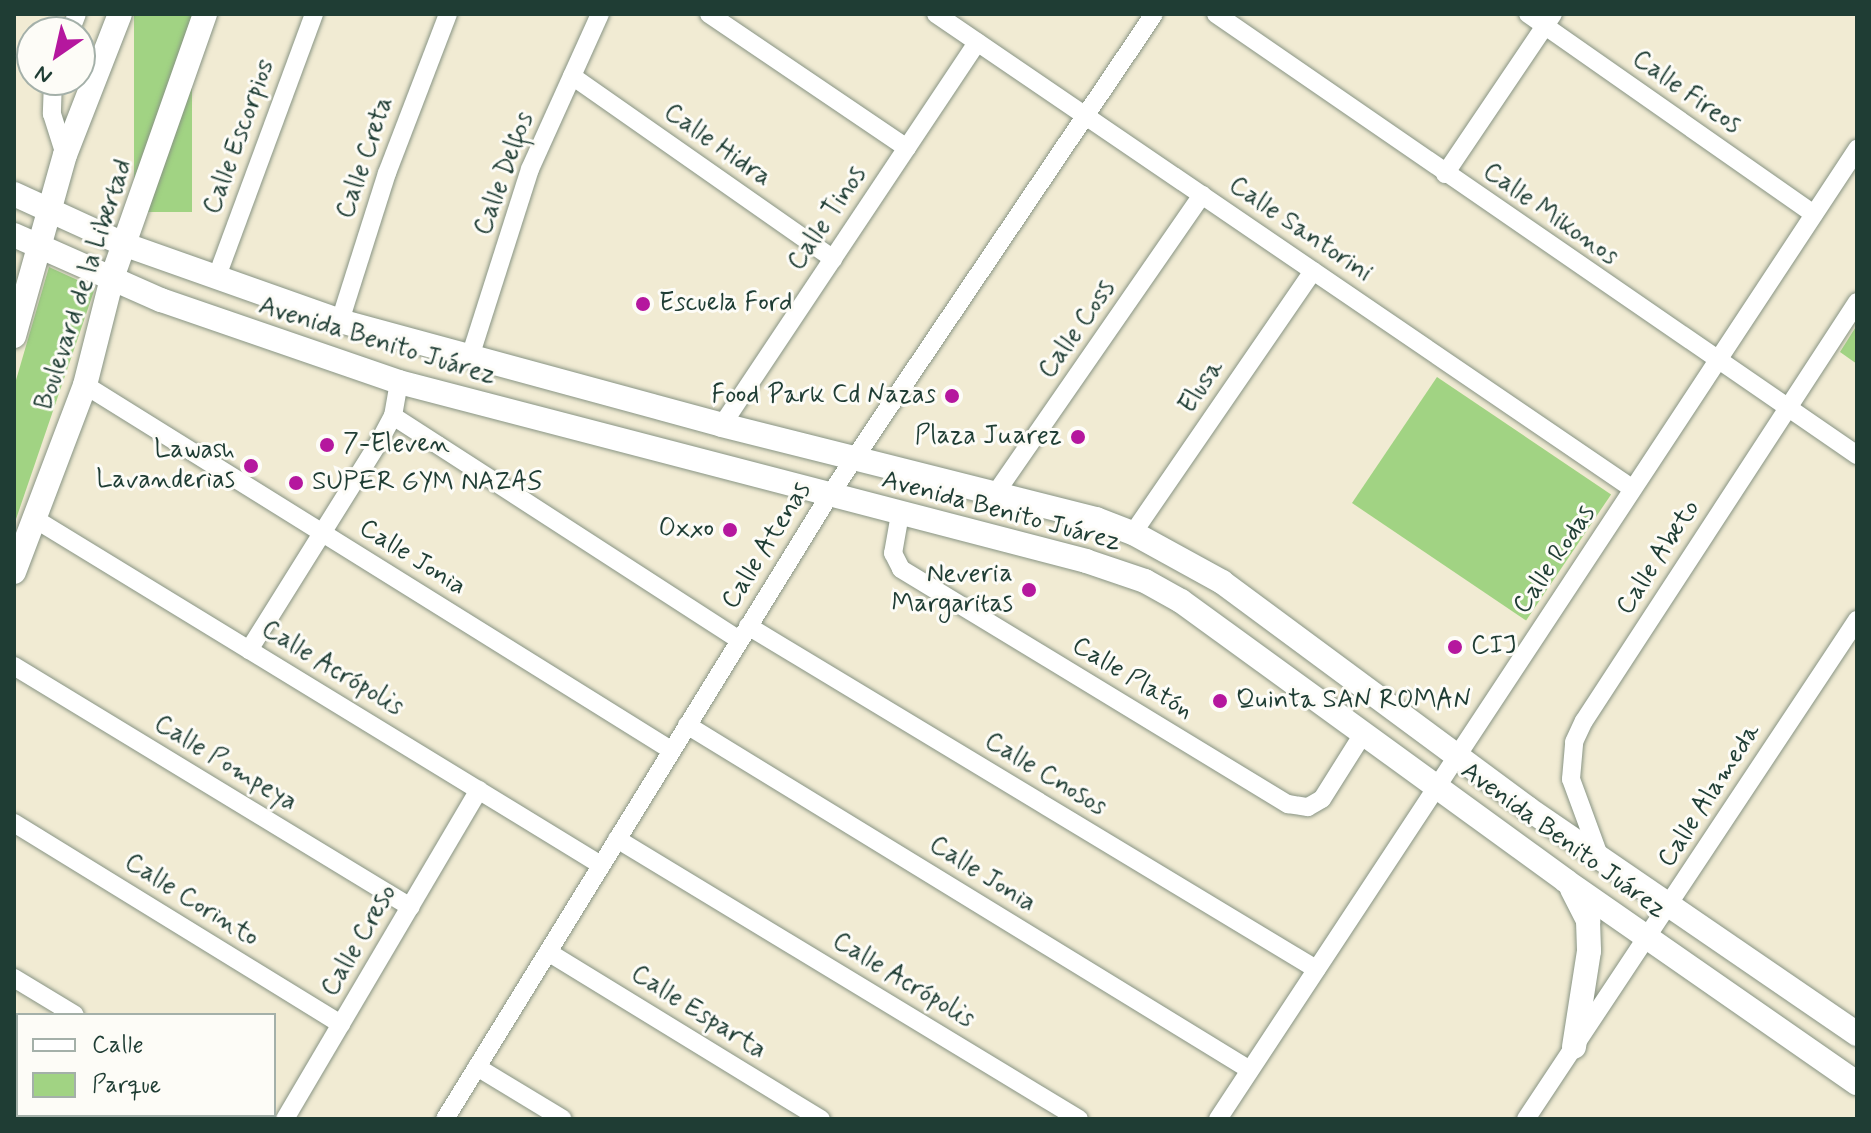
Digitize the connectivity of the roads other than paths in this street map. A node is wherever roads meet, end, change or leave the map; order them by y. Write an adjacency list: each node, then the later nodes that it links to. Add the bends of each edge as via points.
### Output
1 (120, 14): 18 (main road, Boulevard de la Libertad)
2 (205, 14): 26 (main road, Boulevard de la Libertad)
3 (314, 14): 31 (street, Calle Escorpios)
4 (448, 14): 33 (street, Calle Creta, via 387,173)
5 (600, 14): 13 (street, Calle Delfos)
6 (709, 14): 16 (street)
7 (936, 14): 12 (street, Calle Santorini)
8 (1154, 14): 15 (street, Calle Atenas)
9 (1216, 14): 20 (street, Calle Mikonos)
10 (1528, 14): 11 (street, Calle Fireos)
11 (1549, 20): 20 (street); 24 (street, Calle Fireos)
12 (977, 42): 15 (street, Calle Santorini); 16 (street, Calle Tinos)
13 (572, 76): 28 (street, Calle Hidra); 35 (street, Calle Delfos, via 530,169)
14 (53, 96): 18 (street, via 52,114)
15 (1085, 115): 22 (street, Calle Santorini); 43 (street, Calle Atenas)
16 (907, 148): 28 (street, Calle Tinos)
17 (1857, 149): 19 (street, Calle Rodas)
18 (65, 155): 23 (main road, Boulevard de la Libertad)
19 (1850, 167): 24 (street, Calle Rodas)
20 (1445, 174): 36 (street, Calle Mikonos)
21 (14, 194): 23 (main road, Avenida Benito Juárez)
22 (1202, 195): 29 (street, Calle Santorini); 45 (street, Calle Coss)
23 (48, 211): 26 (main road, Avenida Benito Juárez); 27 (main road, Boulevard de la Libertad)
24 (1814, 214): 36 (street, Calle Rodas)
25 (14, 235): 27 (main road, Avenida Benito Juárez)
26 (123, 244): 30 (main road, Boulevard de la Libertad); 31 (main road, Avenida Benito Juárez)
27 (39, 248): 30 (main road, Avenida Benito Juárez); 34 (main road, Boulevard de la Libertad)
28 (833, 259): 41 (street, Calle Tinos)
29 (1313, 271): 44 (street, Calle Santorini); 50 (street, Elusa)
30 (112, 278): 37 (main road, Avenida Benito Juárez, via 254,334); 38 (main road, Boulevard de la Libertad)
31 (216, 279): 33 (main road, Avenida Benito Juárez)
32 (1857, 302): 39 (street, Calle Abeto)
33 (340, 321): 35 (main road, Avenida Benito Juárez)
34 (14, 336)
35 (470, 357): 41 (main road, Avenida Benito Juárez)
36 (1717, 362): 39 (street, Calle Mikonos); 44 (street, Calle Rodas)
37 (399, 382): 40 (street); 46 (main road, Avenida Benito Juárez)
38 (85, 385): 48 (main road, Boulevard de la Libertad); 49 (street, Calle Jonia)
39 (1787, 408): 42 (street, Calle Mikonos); 64 (street, Calle Abeto, via 1574,742 1571,779)
40 (393, 416): 49 (street); 53 (street, Calle Cnosos)
41 (722, 425): 43 (main road, Avenida Benito Juárez)
42 (1857, 455)
43 (854, 459): 45 (main road, Avenida Benito Juárez); 46 (street, Calle Atenas)
44 (1633, 489): 59 (street, Calle Rodas)
45 (995, 494): 50 (main road, Avenida Benito Juárez)
46 (829, 496): 47 (main road, Avenida Benito Juárez); 53 (street, Calle Atenas)
47 (900, 514): 57 (main road, Avenida Benito Juárez, via 1145,581 1181,601); 57 (street, Calle Platón, via 893,553 901,569 1288,804 1308,807 1322,799)
48 (35, 519): 51 (main road, Boulevard de la Libertad); 54 (street, Calle Acrópolis)
49 (322, 532): 54 (street); 58 (street, Calle Jonia)
50 (1133, 533): 59 (main road, Avenida Benito Juárez, via 1222,582)
51 (14, 572)
52 (1857, 620): 67 (street, Calle Alameda)
53 (743, 633): 56 (street, Calle Atenas); 71 (street, Calle Cnosos)
54 (249, 650): 61 (street, Calle Acrópolis)
55 (14, 666): 68 (street, Calle Pompeya)
56 (687, 725): 58 (street, Calle Atenas); 78 (street, Calle Jonia)
57 (1363, 734): 60 (main road, Avenida Benito Juárez)
58 (671, 750): 63 (street, Calle Atenas)
59 (1457, 755): 60 (street, Calle Rodas); 64 (main road, Avenida Benito Juárez)
60 (1437, 785): 66 (main road, Avenida Benito Juárez); 71 (street, Calle Rodas)
61 (479, 790): 65 (street, Calle Acrópolis); 68 (street, Calle Creso)
62 (17, 831): 74 (street, Calle Corinto)
63 (617, 839): 65 (street, Calle Atenas); 84 (street, Calle Acrópolis)
64 (1600, 858): 67 (main road, Avenida Benito Juárez)
65 (601, 865): 70 (street, Calle Atenas)
66 (1566, 881): 69 (main road, Avenida Benito Juárez); 76 (main road, via 1588,921 1589,951)
67 (1670, 904): 69 (street, Calle Alameda); 75 (main road, Avenida Benito Juárez)
68 (410, 907): 74 (street, Calle Creso)
69 (1647, 937): 76 (street, Calle Alameda); 79 (main road, Avenida Benito Juárez)
70 (548, 952): 77 (street, Calle Atenas); 83 (street, Calle Esparta)
71 (1316, 969): 78 (street, Calle Rodas)
72 (14, 978): 73 (street)
73 (72, 1013)
74 (341, 1024): 80 (street, Calle Creso)
75 (1857, 1034)
76 (1574, 1047): 86 (street, Calle Alameda)
77 (477, 1067): 81 (street, Calle Atenas); 82 (street)
78 (1250, 1070): 85 (street, Calle Rodas)
79 (1857, 1083)
80 (285, 1119)
81 (445, 1119)
82 (563, 1119)
83 (821, 1119)
84 (1079, 1119)
85 (1218, 1119)
86 (1526, 1119)

